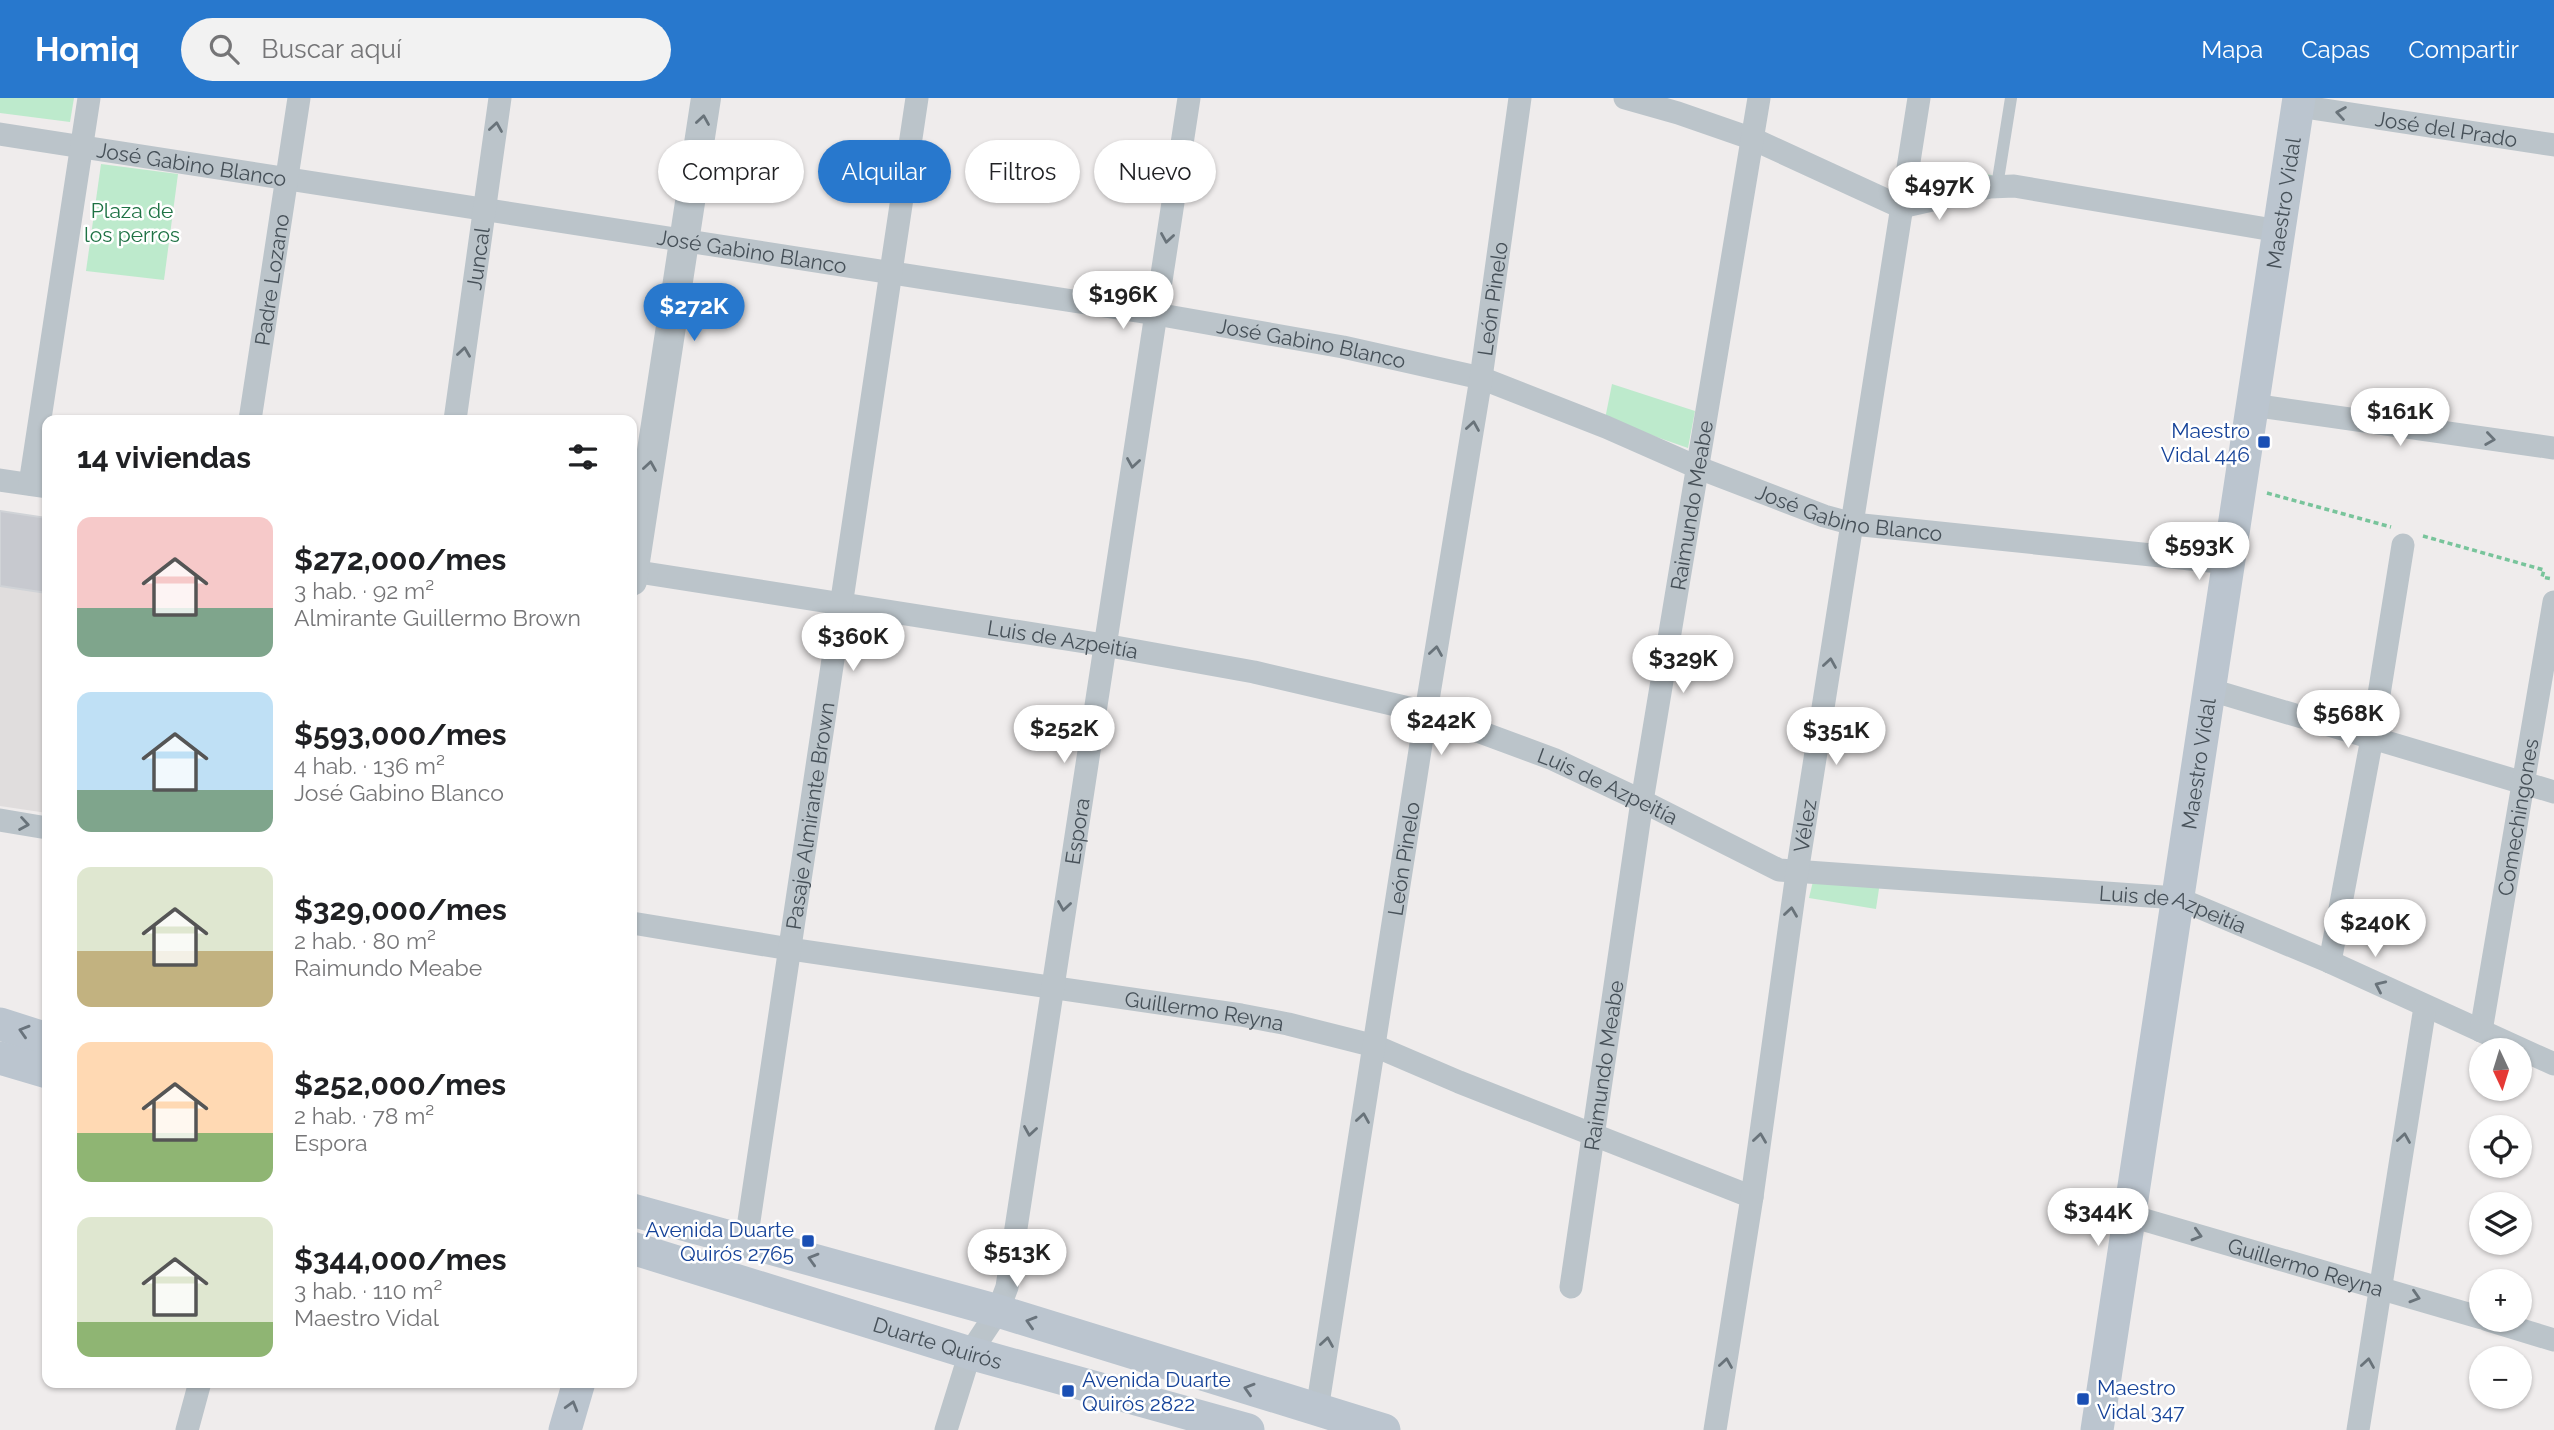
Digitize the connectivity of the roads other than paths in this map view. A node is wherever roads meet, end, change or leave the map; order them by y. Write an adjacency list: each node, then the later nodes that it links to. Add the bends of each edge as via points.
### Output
1 (89, 98): 16 (street)
2 (299, 98): 17 (street, Padre Lozano)
3 (500, 98): 20 (street, Juncal, one-way to 3)
4 (706, 98): 22 (street, one-way to 4)
5 (917, 98): 23 (street, Pasaje Almirante Brown)
6 (1189, 98): 24 (street, Espora, one-way to 24)
7 (1520, 98): 25 (street, León Pinelo)
8 (1625, 98): 14 (street)
9 (1759, 98): 14 (street, Raimundo Meabe)
10 (1919, 98): 19 (street, Vélez)
11 (2011, 98): 18 (lane)
12 (2299, 102): 15 (street, José del Prado, one-way to 12); 21 (main road, Maestro Vidal)
13 (0, 134): 16 (street, José Gabino Blanco)
14 (1753, 139): 19 (street); 32 (street, Raimundo Meabe)
15 (2554, 145)
16 (82, 146): 17 (street, José Gabino Blanco); 27 (street)
17 (287, 177): 20 (street, José Gabino Blanco); 28 (street, Padre Lozano)
18 (1997, 186): 19 (street); 21 (street, via 2032,187)
19 (1901, 207): 35 (street, Vélez)
20 (483, 209): 22 (street, José Gabino Blanco); 29 (street, Juncal, one-way to 20)
21 (2279, 231): 26 (main road, Maestro Vidal)
22 (684, 242): 23 (street, José Gabino Blanco); 37 (street, one-way to 22)
23 (889, 273): 24 (street, José Gabino Blanco); 41 (street, Pasaje Almirante Brown)
24 (1156, 314): 25 (street, José Gabino Blanco, via 1343,346); 42 (street, Espora, one-way to 42)
25 (1481, 378): 32 (street, José Gabino Blanco); 44 (street, León Pinelo, one-way to 25)
26 (2252, 404): 30 (street, one-way to 30); 38 (main road, Maestro Vidal)
27 (48, 415)
28 (251, 415)
29 (456, 415)
30 (2554, 448)
31 (42, 461): 34 (street)
32 (1699, 468): 35 (street, José Gabino Blanco); 48 (street, Raimundo Meabe)
33 (0, 480): 34 (street)
34 (39, 485)
35 (1853, 524): 38 (street, José Gabino Blanco); 51 (street, Vélez, one-way to 35)
36 (2413, 541): 45 (street)
37 (637, 543)
38 (2229, 563): 43 (main road, Maestro Vidal)
39 (637, 576): 41 (street, Luis de Azpeitía)
40 (2554, 602): 46 (street, Comechingones)
41 (841, 604): 42 (street, Luis de Azpeitía); 54 (street, Pasaje Almirante Brown)
42 (1104, 645): 44 (street, Luis de Azpeitía, via 1254,672); 56 (street, Espora, one-way to 56)
43 (2211, 690): 45 (street); 52 (main road, Maestro Vidal)
44 (1426, 712): 48 (street, Luis de Azpeitía, via 1553,759); 61 (street, León Pinelo)
45 (2372, 738): 46 (street); 55 (street)
46 (2522, 783): 47 (street); 59 (street, Comechingones)
47 (2554, 792)
48 (1642, 801): 51 (street, Luis de Azpeitía, via 1770,866); 65 (street, Raimundo Meabe)
49 (0, 820): 50 (street, one-way to 50)
50 (42, 827)
51 (1797, 873): 52 (street, Luis de Azpeitía); 66 (street, Vélez, one-way to 51)
52 (2177, 898): 55 (street, Luis de Azpeitía); 68 (main road, Maestro Vidal)
53 (637, 924): 54 (street, Guillermo Reyna)
54 (790, 949): 56 (street, Guillermo Reyna); 69 (street, Pasaje Almirante Brown)
55 (2330, 962): 57 (street, Luis de Azpeitía, one-way to 55)
56 (1052, 988): 61 (street, Guillermo Reyna, via 1241,1015); 73 (street, Espora, one-way to 73, via 1007,1287)
57 (2425, 1007): 59 (street, Luis de Azpeitía); 72 (street, one-way to 57)
58 (0, 1024): 60 (main road, one-way to 58)
59 (2481, 1031): 63 (street, Luis de Azpeitía)
60 (42, 1037)
61 (1375, 1046): 65 (street, Guillermo Reyna); 80 (street, León Pinelo, one-way to 61)
62 (0, 1058): 64 (main road)
63 (2554, 1063)
64 (42, 1071)
65 (1594, 1133): 66 (street, Guillermo Reyna); 71 (street, Raimundo Meabe)
66 (1752, 1197): 86 (street, Vélez, one-way to 66)
67 (637, 1211): 69 (main road, Duarte Quirós)
68 (2131, 1216): 72 (street, Guillermo Reyna, one-way to 72); 87 (main road, Maestro Vidal)
69 (747, 1241): 73 (main road, Duarte Quirós, one-way to 69)
70 (637, 1250): 77 (main road, Duarte Quirós)
71 (1571, 1287)
72 (2380, 1287): 74 (street, Guillermo Reyna, one-way to 74); 88 (street, one-way to 72)
73 (998, 1311): 77 (street, Espora); 80 (main road, Duarte Quirós, one-way to 73)
74 (2469, 1314)
75 (2530, 1332): 76 (street)
76 (2554, 1339)
77 (970, 1353): 83 (street, Espora); 84 (main road, Duarte Quirós)
78 (198, 1388): 81 (street)
79 (577, 1388): 82 (main road, one-way to 79)
80 (1317, 1410): 85 (main road, Duarte Quirós)
81 (187, 1430)
82 (565, 1430)
83 (946, 1430)
84 (1248, 1430)
85 (1384, 1430)
86 (1715, 1430)
87 (2097, 1430)
88 (2358, 1430)

